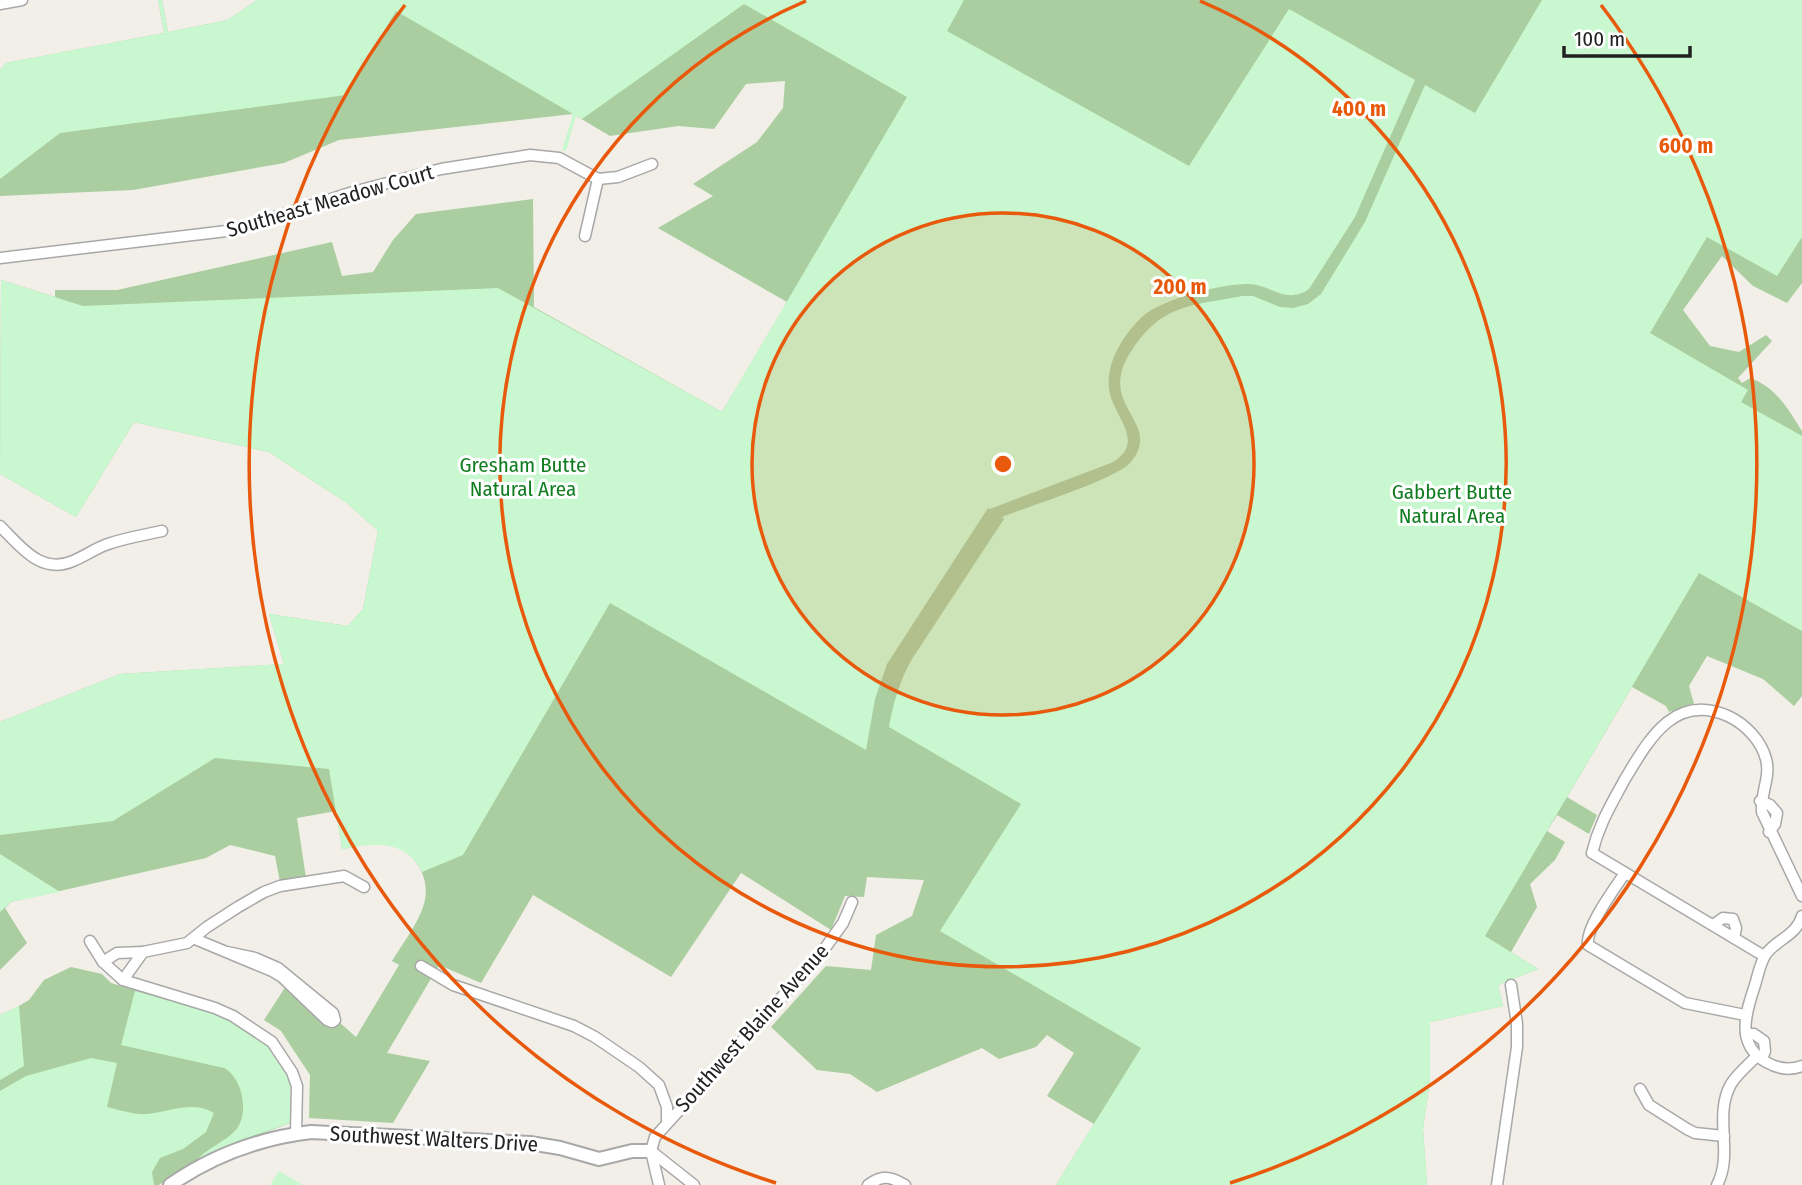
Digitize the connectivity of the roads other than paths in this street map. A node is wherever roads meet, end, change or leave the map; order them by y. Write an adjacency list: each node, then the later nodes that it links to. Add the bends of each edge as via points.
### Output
1 (22, 0): 2 (street)
2 (0, 4)
3 (652, 164): 4 (street)
4 (598, 179): 5 (street); 6 (street, Southeast Meadow Court, via 559,158 530,155 441,169 235,230)
5 (585, 236)
6 (0, 258)
7 (0, 526): 8 (street, via 31,556 56,566 107,544)
8 (162, 531)
9 (1625, 873): 11 (street, via 1592,853 1601,821 1659,728 1684,713 1718,712 1750,732 1767,761 1762,812); 14 (street); 25 (street, via 1592,928 1588,945 1685,1003)
10 (364, 887): 16 (street, via 344,876 280,886)
11 (1802, 896)
12 (852, 902): 29 (street, Southwest Blaine Avenue, via 833,938 797,982)
13 (1802, 916): 20 (street, via 1791,934)
14 (1713, 925): 15 (street); 15 (street, via 1723,918 1733,919)
15 (1734, 938): 20 (street)
16 (194, 939): 18 (street); 19 (street)
17 (90, 941): 21 (street)
18 (143, 952): 21 (street, via 117,953); 23 (street)
19 (227, 952): 19 (street, via 282,977 327,1020 335,1020 333,1013 278,968)
20 (1764, 956): 25 (street)
21 (103, 962): 23 (street)
22 (421, 966): 29 (street, via 453,985 595,1037 659,1085 666,1098)
23 (123, 980): 30 (street, via 215,1008 272,1042 296,1080)
24 (1511, 985): 38 (street, via 1517,1047)
25 (1745, 1015): 26 (street, via 1746,1034)
26 (1759, 1058): 27 (street, via 1784,1069); 31 (street, via 1735,1078 1727,1092)
27 (1802, 1066)
28 (1640, 1089): 31 (street, via 1649,1105 1687,1129)
29 (667, 1122): 32 (street, Southwest Blaine Avenue, via 655,1137)
30 (296, 1134): 32 (street, Southwest Walters Drive, via 530,1143 599,1159 632,1151); 33 (street, Southwest Walters Drive, via 227,1153)
31 (1724, 1136): 39 (street, via 1725,1160)
32 (651, 1152): 34 (street); 35 (street)
33 (170, 1185)
34 (659, 1185)
35 (694, 1185)
36 (868, 1185): 37 (street, via 885,1177)
37 (905, 1185)
38 (1497, 1185)
39 (1717, 1185)

